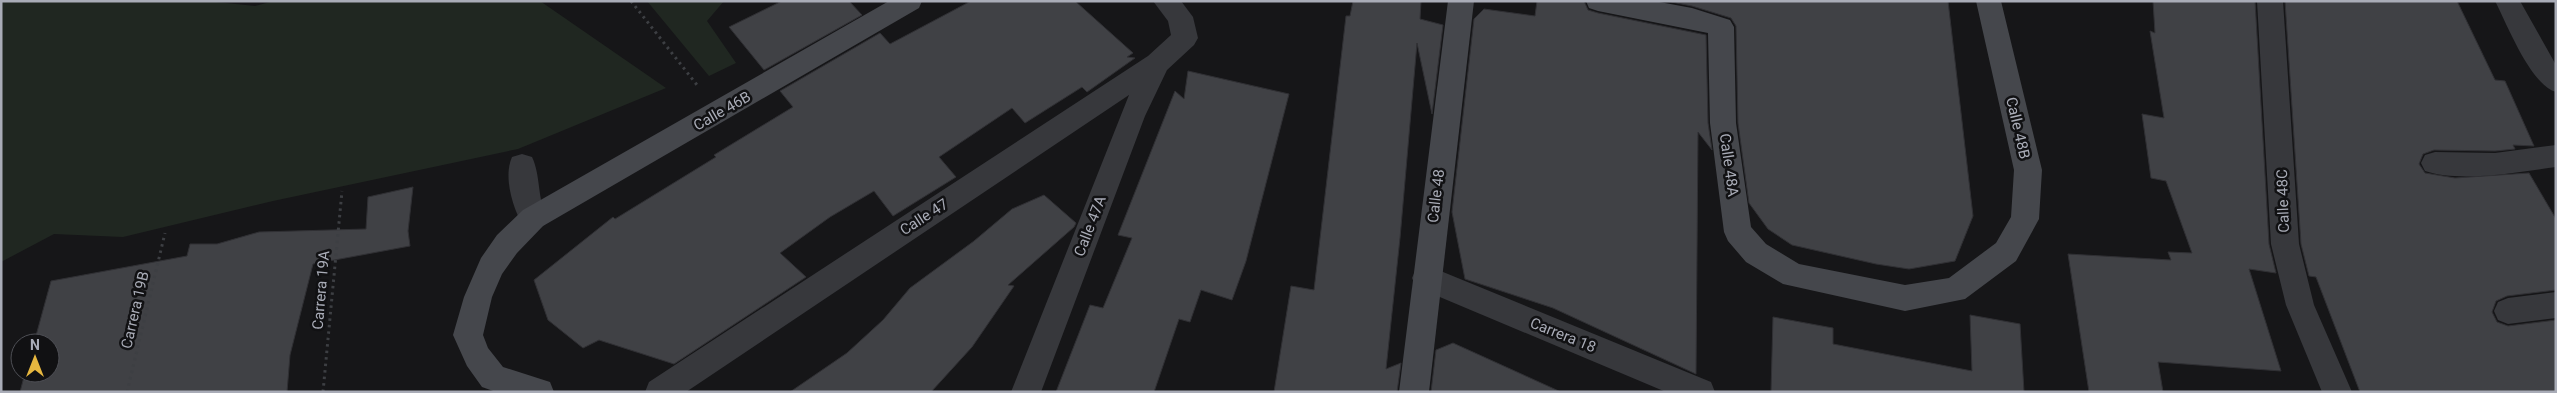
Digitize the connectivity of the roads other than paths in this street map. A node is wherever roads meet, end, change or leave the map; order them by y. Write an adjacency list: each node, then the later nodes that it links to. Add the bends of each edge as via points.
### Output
1 (1165, 1): 8 (street, Calle 47, via 1180,17 1185,38)
2 (1460, 1): 15 (street, Calle 48)
3 (1598, 1): 14 (street, Calle 48A, via 1692,18 1721,27 1724,123 1738,232 1756,253)
4 (1988, 1): 14 (street, Calle 48B, via 2028,170 2025,219 2006,252 1955,290 1905,298)
5 (2270, 1): 23 (street, Calle 48C, via 2285,244 2300,304)
6 (2507, 1): 9 (street, via 2545,71)
7 (901, 3): 13 (street, Calle 46B, via 719,113)
8 (1158, 62): 19 (street, Calle 47); 20 (street, Calle 47A, via 1132,116)
9 (2556, 82)
10 (2556, 156): 11 (street, via 2495,164)
11 (2435, 163)
12 (522, 165): 13 (street, via 528,207)
13 (533, 218): 18 (street, Calle 46B, via 507,244 491,267 478,297 468,334 476,357 493,377)
14 (1793, 275)
15 (1426, 278): 21 (street, Calle 48); 22 (street, Carrera 18)
16 (2556, 305): 17 (street)
17 (2508, 311)
18 (538, 392)
19 (660, 392)
20 (1026, 392)
21 (1414, 392)
22 (1700, 392)
23 (2337, 392)

